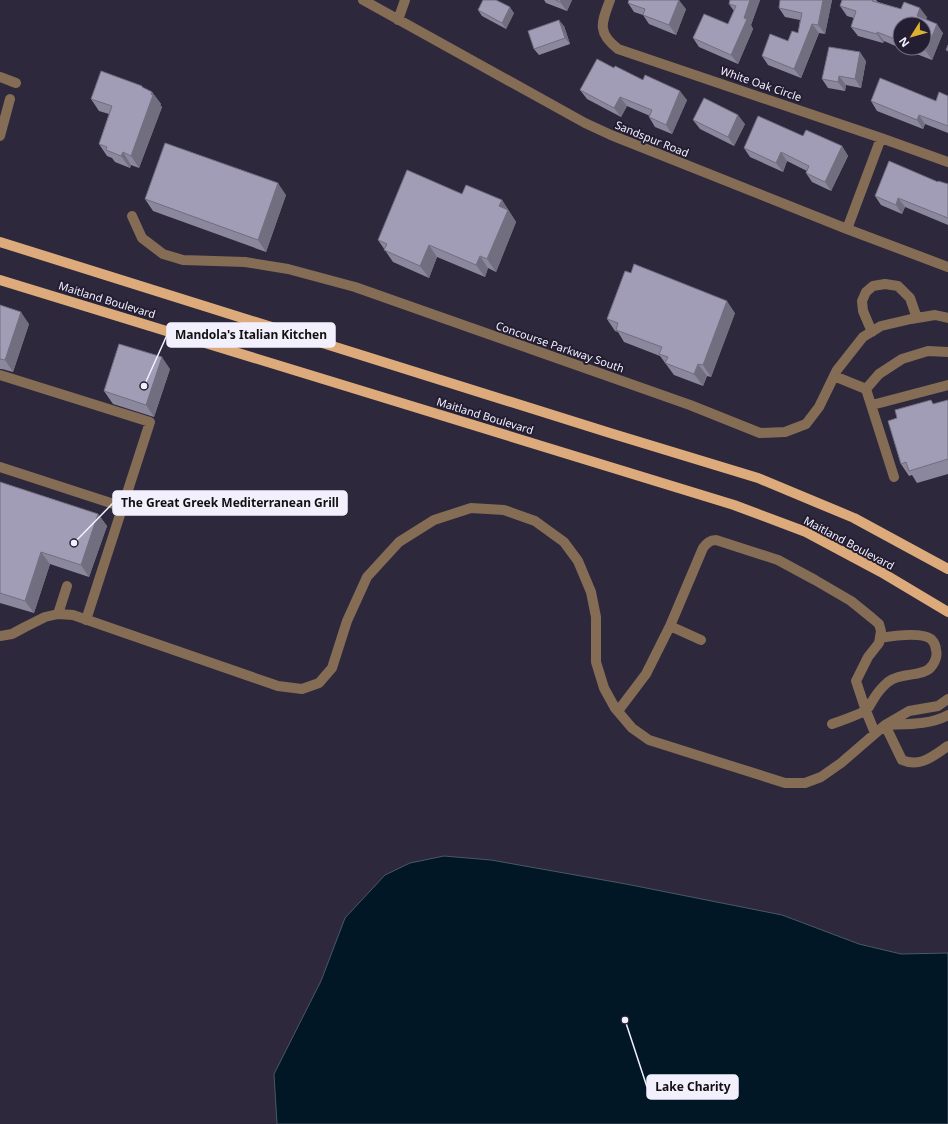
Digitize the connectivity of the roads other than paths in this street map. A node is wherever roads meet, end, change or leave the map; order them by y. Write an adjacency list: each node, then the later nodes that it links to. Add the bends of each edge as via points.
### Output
1 (363, 0): 4 (street, Sandspur Road)
2 (405, 0): 4 (street)
3 (610, 0): 9 (street, White Oak Circle, via 602,23 609,42 618,49)
4 (398, 20): 12 (street, Sandspur Road, via 591,126)
5 (0, 77): 6 (street)
6 (16, 83)
7 (0, 117): 8 (street, via 10,98)
8 (0, 136)
9 (881, 138): 10 (street, White Oak Circle); 12 (street)
10 (948, 162)
11 (132, 216): 21 (street, Concourse Parkway South, via 142,238 163,254 183,260 245,262 274,266 355,287 690,405 760,433 785,432 806,424 819,407)
12 (847, 229): 14 (street, Sandspur Road)
13 (0, 242): 28 (main road, Maitland Boulevard, via 758,478 854,518)
14 (948, 267)
15 (0, 280): 30 (main road, Maitland Boulevard, via 734,505 806,532)
16 (917, 318): 17 (street, Concourse Parkway South, via 935,315); 18 (street, Concourse Parkway South, via 881,326); 18 (street, via 910,298 898,286 873,286 866,292 862,301 863,312)
17 (948, 318)
18 (872, 332): 21 (street, Concourse Parkway South, via 863,337)
19 (948, 352): 23 (street, via 928,351 902,359 879,374)
20 (0, 374): 27 (street, via 150,422)
21 (834, 376): 23 (street)
22 (948, 385): 24 (street)
23 (866, 389): 24 (street)
24 (872, 405): 26 (street)
25 (0, 467): 27 (street)
26 (894, 477)
27 (123, 507): 32 (street)
28 (948, 568)
29 (66, 586): 31 (street)
30 (948, 612)
31 (58, 614): 32 (street, via 73,615); 34 (street, via 45,617 12,634)
32 (86, 620): 38 (street, via 278,686 302,689 319,683 332,668 347,621 367,577 399,542 434,520 471,508 504,510 535,521 564,542 578,561 591,592 596,617 596,662 604,688)
33 (670, 626): 35 (street, via 703,548 708,542 716,540 778,560 851,601 879,624); 36 (street); 38 (street, via 646,674)
34 (0, 636)
35 (880, 638): 39 (street, via 856,680); 39 (street, via 920,636 931,639 937,652 928,670 897,676 888,682)
36 (701, 640)
37 (948, 699): 42 (street, via 938,706 909,711)
38 (618, 711): 43 (street, via 632,728 649,740 785,783 805,783 821,777)
39 (866, 711): 41 (street); 43 (street)
40 (948, 715): 42 (street, via 919,723)
41 (832, 724)
42 (885, 725): 43 (street); 44 (street, via 902,760 909,763 931,758)
43 (875, 733)
44 (948, 746)

